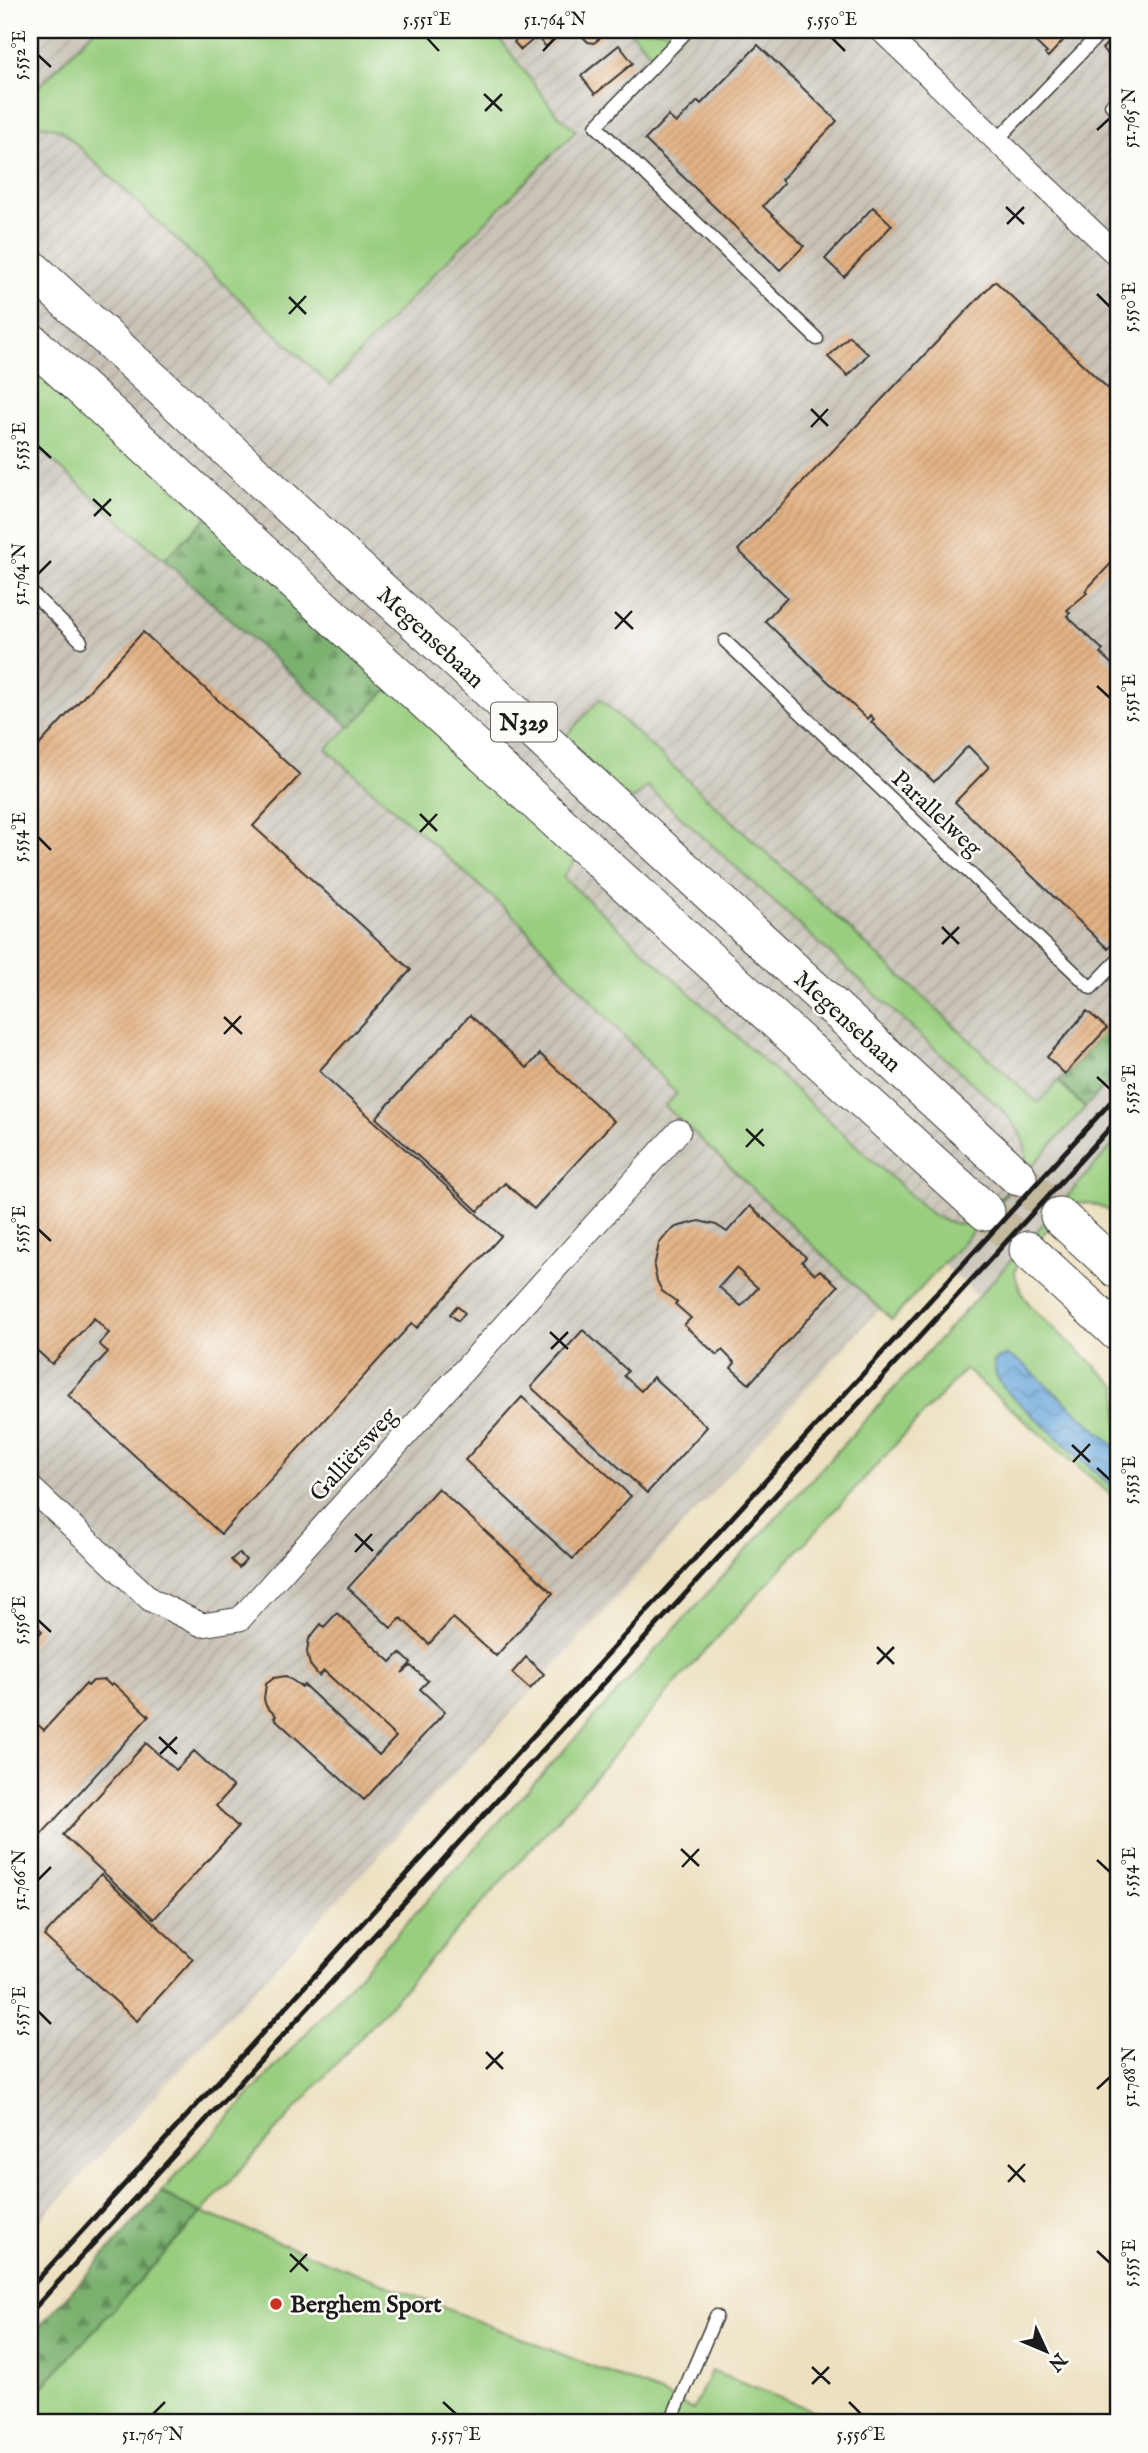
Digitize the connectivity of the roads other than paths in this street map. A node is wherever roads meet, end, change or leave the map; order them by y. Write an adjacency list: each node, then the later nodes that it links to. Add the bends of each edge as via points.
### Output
1 (688, 30): 7 (lane, via 596,126)
2 (881, 30): 4 (street)
3 (1102, 30): 4 (lane)
4 (997, 140): 5 (street)
5 (1118, 256)
6 (30, 267): 14 (main road, Megensebaan / N329)
7 (817, 340)
8 (30, 341): 15 (main road, Megensebaan / N329)
9 (30, 591): 10 (lane)
10 (81, 640)
11 (725, 641): 12 (lane, Parallelweg, via 1091,988)
12 (1118, 960)
13 (679, 1131): 20 (street, Galliërsweg, via 240,1619 202,1625 151,1600)
14 (1018, 1177)
15 (986, 1212)
16 (1059, 1216): 18 (main road)
17 (1028, 1250): 19 (main road)
18 (1118, 1270)
19 (1118, 1333)
20 (30, 1487)
21 (716, 2316): 22 (lane)
22 (670, 2423)

